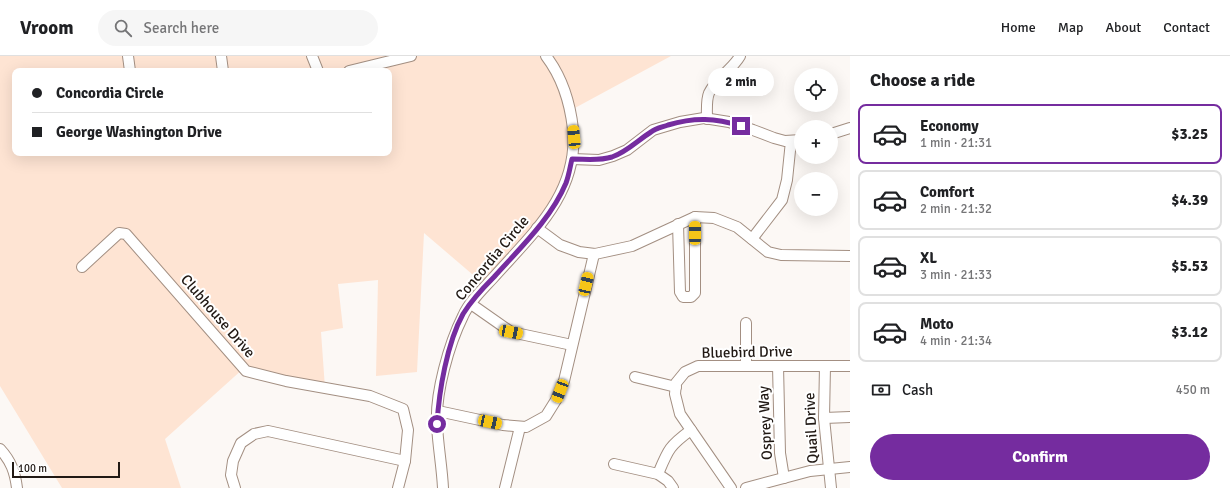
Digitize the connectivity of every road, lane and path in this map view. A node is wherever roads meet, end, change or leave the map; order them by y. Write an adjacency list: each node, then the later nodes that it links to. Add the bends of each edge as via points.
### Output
1 (128, 56): 7 (street)
2 (221, 56): 8 (street)
3 (312, 56): 9 (street)
4 (409, 56): 10 (street)
5 (546, 56): 16 (street, Concordia Circle, via 557,73 571,111 574,137)
6 (740, 56): 11 (street, via 708,94)
7 (130, 68)
8 (223, 68)
9 (317, 68)
10 (360, 68)
11 (707, 119): 14 (street, via 729,122 774,138); 16 (street, via 680,122 653,130 627,150 613,156 599,160)
12 (850, 128): 13 (street)
13 (838, 132)
14 (794, 140)
15 (794, 149): 20 (street, via 782,200)
16 (572, 159): 19 (street, Concordia Circle, via 566,182 554,206)
17 (695, 217): 18 (street); 18 (street, via 695,293 691,297 683,297 680,292); 20 (street, via 725,221)
18 (678, 224): 21 (street, via 632,246)
19 (537, 228): 21 (street, via 560,245 578,252); 24 (street, Concordia Circle)
20 (752, 239): 22 (street, via 768,252 781,255)
21 (594, 254): 26 (street)
22 (850, 256)
23 (82, 266): 39 (street, Clubhouse Drive, via 119,233 126,234 246,370 286,381 370,396 403,409 408,430)
24 (471, 304): 26 (street, via 511,332); 33 (street, Concordia Circle, via 463,314 454,337 439,396)
25 (746, 323): 27 (street)
26 (572, 345): 36 (street, via 564,381 546,416 526,427)
27 (746, 366): 28 (street, Bluebird Drive); 32 (street, Bluebird Drive, via 698,366 686,372 676,383)
28 (778, 366): 29 (street, Bluebird Drive); 44 (street, Osprey Way, via 780,453)
29 (825, 366): 30 (street, Bluebird Drive); 34 (street, Quail Drive)
30 (850, 366)
31 (635, 378): 32 (street)
32 (676, 387): 37 (street, via 675,394 680,414)
33 (438, 411): 36 (street); 48 (street, Concordia Circle)
34 (824, 418): 35 (street); 42 (street, Quail Drive)
35 (850, 418)
36 (520, 427): 49 (street)
37 (691, 430): 43 (street, via 667,451); 51 (street)
38 (0, 449): 45 (street, via 15,473)
39 (405, 461): 46 (street, via 290,435 268,432 254,434 241,443 233,461 231,475); 47 (street)
40 (614, 464): 43 (street)
41 (850, 467): 42 (street)
42 (828, 469): 44 (street); 53 (street, Quail Drive)
43 (658, 474): 50 (street)
44 (784, 478): 52 (street)
45 (16, 488)
46 (235, 488)
47 (398, 488)
48 (443, 488)
49 (505, 488)
50 (673, 488)
51 (731, 488)
52 (746, 488)
53 (831, 488)

